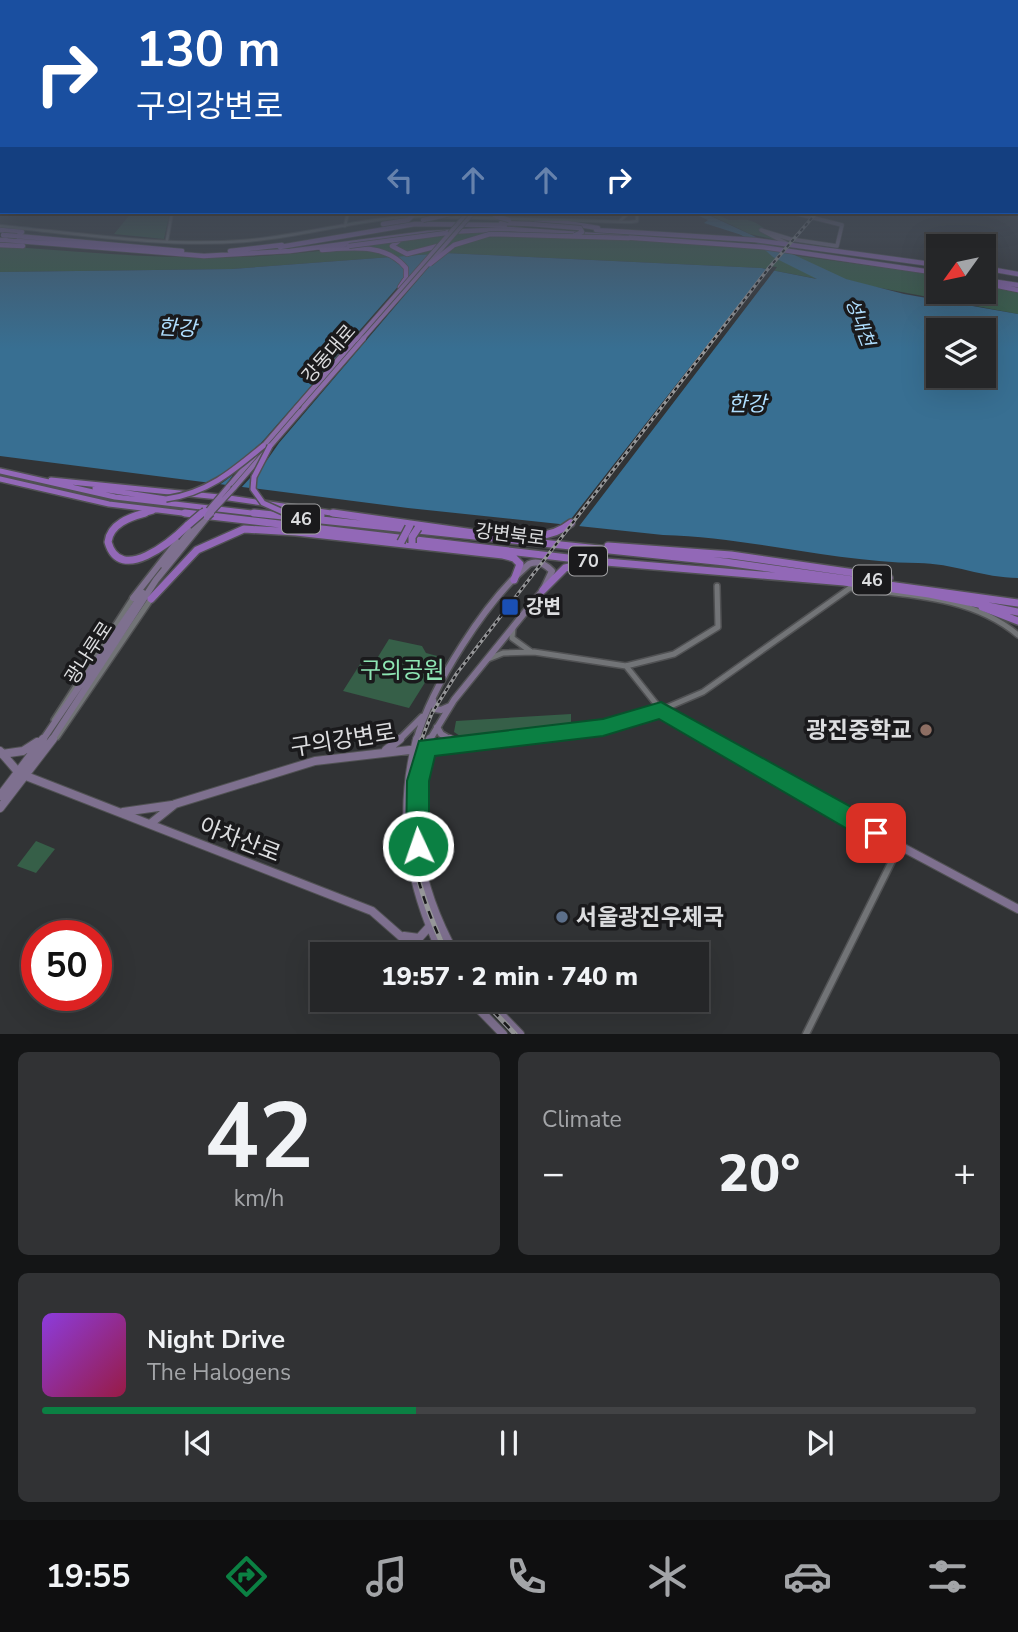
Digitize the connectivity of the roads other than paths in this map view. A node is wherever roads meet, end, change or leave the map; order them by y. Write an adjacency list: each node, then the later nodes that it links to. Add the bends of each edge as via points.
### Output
1 (164, 253): 11 (highway)
2 (251, 253): 11 (highway)
3 (280, 253): 11 (highway)
4 (382, 253): 21 (highway, bridge, via 402,261 406,268 406,278)
5 (434, 253): 21 (main road, 강동대로, bridge)
6 (438, 253): 14 (main road, 강동대로, bridge)
7 (445, 253): 14 (highway, bridge)
8 (809, 253): 15 (highway)
9 (861, 253): 12 (highway)
10 (869, 253): 12 (highway)
11 (204, 256)
12 (881, 256): 13 (highway)
13 (926, 262)
14 (430, 264): 22 (main road, 강동대로, bridge)
15 (926, 272)
16 (996, 272): 17 (highway)
17 (1018, 275)
18 (996, 284): 20 (highway)
19 (996, 286): 20 (highway)
20 (1018, 288)
21 (391, 301): 22 (main road, 강동대로, bridge)
22 (266, 446): 26 (highway, bridge, via 218,485 196,494 166,499); 27 (main road, 강동대로, bridge); 29 (main road, 강동대로, bridge); 31 (highway, bridge, via 253,489 263,503 283,512)
23 (0, 471): 24 (highway, 강변북로 / 46)
24 (20, 475): 26 (highway); 38 (highway, 강변북로 / 46, via 115,497)
25 (0, 479): 28 (highway, 강변북로 / 70, via 82,500)
26 (81, 485): 31 (highway, via 229,498)
27 (215, 501): 29 (main road, 강동대로, bridge)
28 (158, 510): 30 (highway, 강변북로 / 70); 33 (highway, via 138,514 117,526 108,537 110,550 118,556 139,558 161,549)
29 (205, 514): 33 (highway, bridge); 63 (main road, 광나루로, via 154,578); 66 (main road, 광나루로)
30 (248, 520): 37 (highway); 42 (highway, 강변북로 / 70)
31 (386, 522): 34 (highway)
32 (571, 523): 36 (highway, via 546,536)
33 (191, 524): 49 (main road)
34 (408, 525): 35 (highway); 39 (highway, bridge)
35 (422, 527): 36 (highway); 40 (highway, bridge, via 413,533)
36 (442, 528): 38 (highway)
37 (296, 532): 39 (highway); 50 (highway, via 244,529 212,541 183,561)
38 (525, 542): 41 (highway, 강변북로 / 46)
39 (398, 543): 40 (highway)
40 (414, 545): 43 (highway)
41 (586, 547): 51 (highway, 강변북로 / 46); 51 (highway, via 765,560 925,584)
42 (519, 552): 43 (highway); 44 (highway, 강변북로 / 70)
43 (503, 555): 45 (highway, via 520,565)
44 (594, 561): 47 (highway, via 565,568); 48 (highway, 강변북로 / 70)
45 (514, 580): 47 (main road, via 530,564 546,565 552,570); 59 (main road, via 464,646)
46 (717, 586): 58 (street, via 718,626 674,654)
47 (543, 590): 54 (main road)
48 (929, 594): 52 (highway, 강변북로 / 70); 53 (highway)
49 (133, 598): 63 (street, via 55,715)
50 (151, 600): 68 (street)
51 (1018, 604)
52 (1018, 612)
53 (1018, 621)
54 (514, 626): 56 (street, via 513,638); 57 (main road)
55 (1018, 635): 61 (street, 구의강변로, via 1004,621 963,606 850,588 703,692)
56 (534, 652): 57 (street, via 503,653); 58 (street)
57 (487, 659): 60 (main road)
58 (626, 666): 61 (street)
59 (433, 700): 60 (main road, via 435,709); 62 (main road)
60 (450, 706): 65 (main road)
61 (661, 710): 67 (main road, 구의강변로, via 603,728); 79 (main road)
62 (426, 711): 64 (main road); 71 (main road, via 406,735)
63 (53, 725): 66 (main road, 광나루로)
64 (422, 726): 65 (main road, via 429,733); 69 (main road)
65 (436, 729): 67 (main road); 70 (main road)
66 (50, 734): 68 (main road, 광나루로); 72 (main road, via 23,751); 73 (main road, 광나루로)
67 (461, 745): 70 (main road, 구의강변로)
68 (47, 748): 73 (main road, 광나루로)
69 (415, 748): 70 (main road, 구의강변로); 71 (main road, 구의강변로); 81 (main road, via 406,833 414,883)
70 (426, 748): 85 (main road, via 418,781 418,846 425,885)
71 (384, 751): 75 (main road, 구의강변로, via 315,761)
72 (1, 753): 73 (main road)
73 (19, 772): 74 (main road, 광나루로); 76 (main road, 광나루로); 77 (main road, 아차산로)
74 (0, 796)
75 (175, 804): 77 (main road); 78 (main road, 구의강변로)
76 (0, 808)
77 (120, 812): 78 (main road, 아차산로)
78 (150, 824): 82 (main road, 아차산로, via 372,911)
79 (900, 846): 80 (main road); 90 (street)
80 (1018, 909)
81 (429, 927): 82 (main road, via 415,940); 84 (main road)
82 (401, 935): 83 (main road, 아차산로)
83 (408, 942)
84 (436, 942)
85 (449, 942)
86 (481, 1012): 88 (main road)
87 (499, 1012): 89 (main road)
88 (503, 1034)
89 (520, 1034)
90 (806, 1034)

